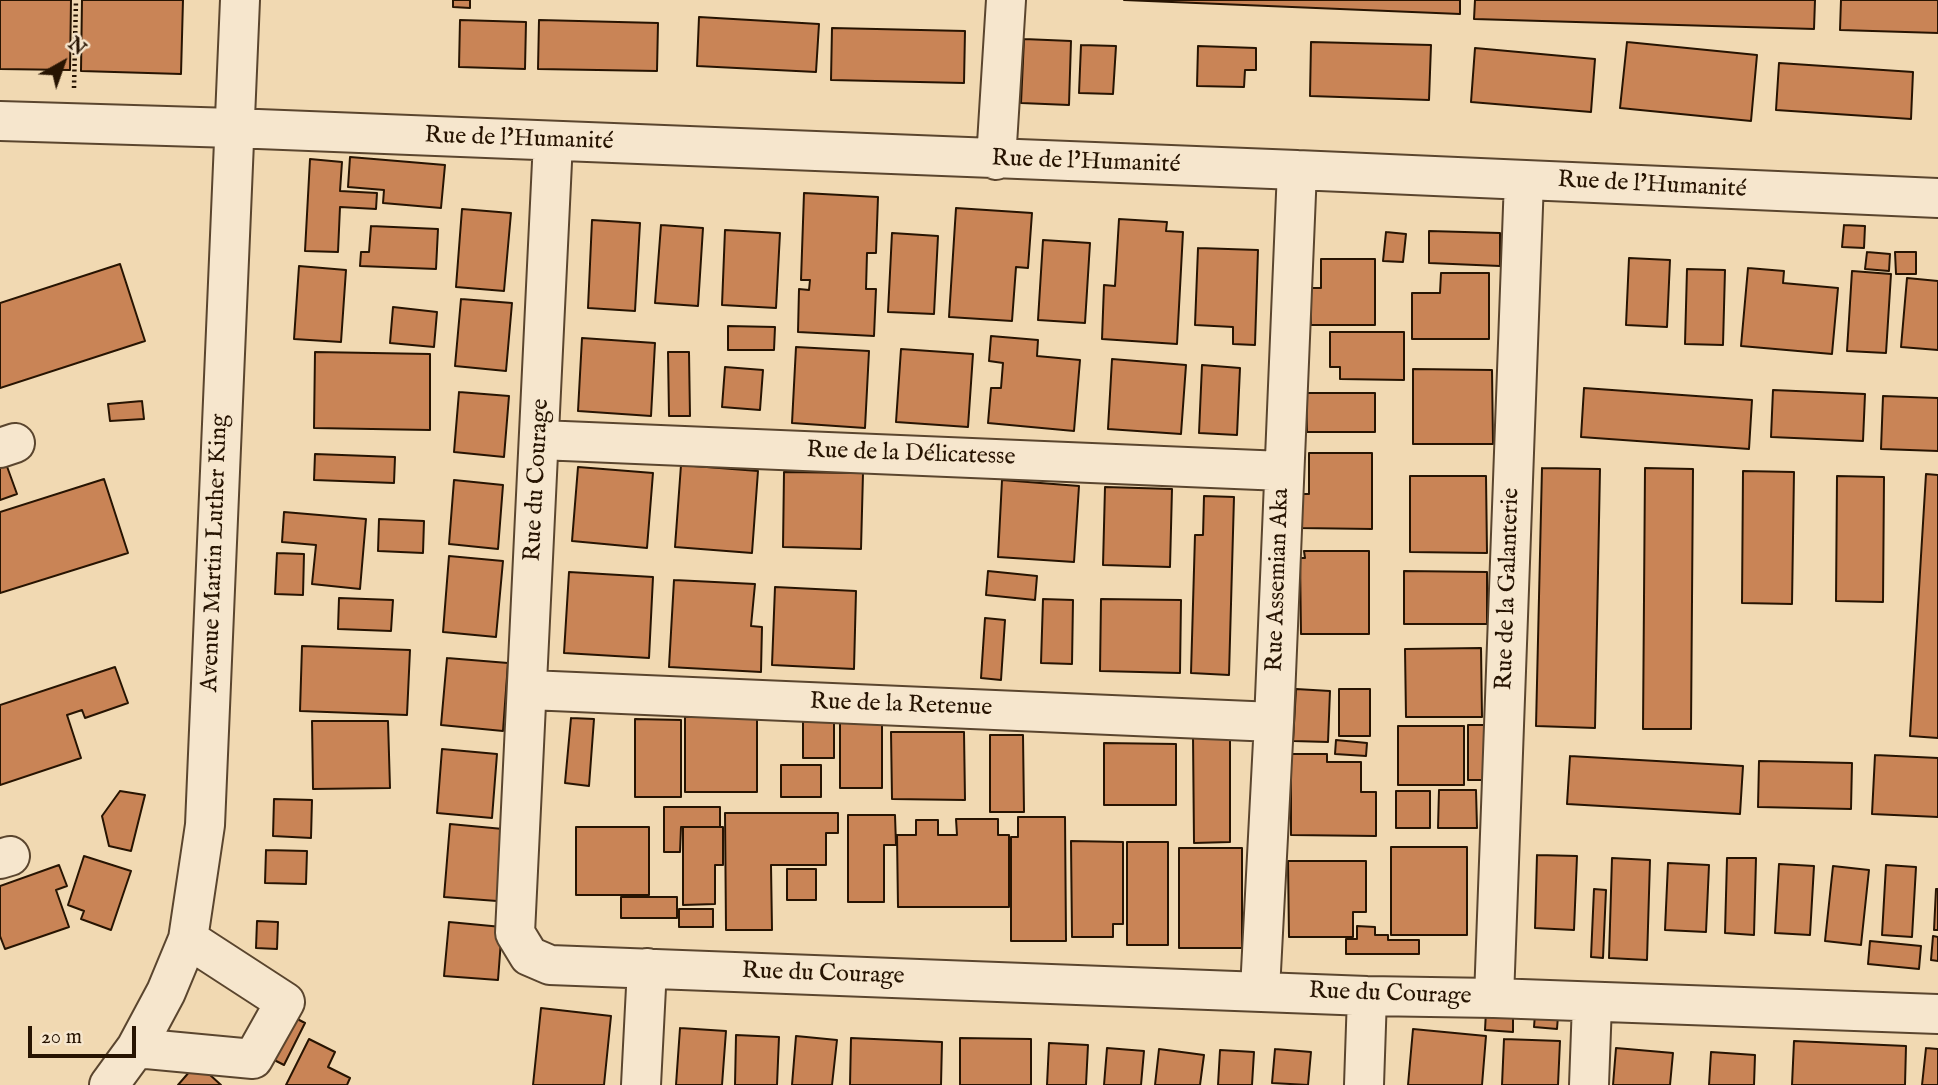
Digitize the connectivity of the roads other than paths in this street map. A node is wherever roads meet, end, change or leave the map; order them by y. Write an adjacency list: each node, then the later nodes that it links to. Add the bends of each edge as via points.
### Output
1 (240, 0): 4 (street, Avenue Martin Luther King)
2 (1006, 0): 6 (street)
3 (0, 121): 4 (street, Rue de l'Humanité)
4 (233, 128): 5 (street, Rue de l'Humanité); 14 (street, Avenue Martin Luther King, via 205,825)
5 (553, 141): 6 (street, Rue de l'Humanité); 10 (street, Rue du Courage)
6 (996, 160): 7 (street, Rue de l'Humanité)
7 (1297, 170): 8 (street, Rue de l'Humanité); 11 (street, Rue Assemian Aka)
8 (1524, 180): 9 (street, Rue de l'Humanité); 18 (street, Rue de la Galanterie)
9 (1938, 198)
10 (540, 440): 11 (street, Rue de la Délicatesse); 12 (street, Rue du Courage)
11 (1283, 471): 13 (street, Rue Assemian Aka)
12 (529, 690): 13 (street, Rue de la Retenue); 15 (street, Rue du Courage, via 515,933 528,956 550,965)
13 (1273, 722): 16 (street, Rue Assemian Aka)
14 (188, 939): 21 (street, Avenue Martin Luther King); 21 (street, via 285,1002 253,1059)
15 (647, 968): 16 (street, Rue du Courage); 23 (street)
16 (1259, 990): 17 (street, Rue du Courage)
17 (1367, 996): 18 (street, Rue du Courage); 24 (street)
18 (1493, 998): 19 (street, Rue du Courage)
19 (1591, 1003): 20 (street, Rue du Courage); 25 (street)
20 (1938, 1014)
21 (136, 1048): 22 (street, Avenue Martin Luther King)
22 (109, 1085)
23 (641, 1085)
24 (1364, 1085)
25 (1589, 1085)

